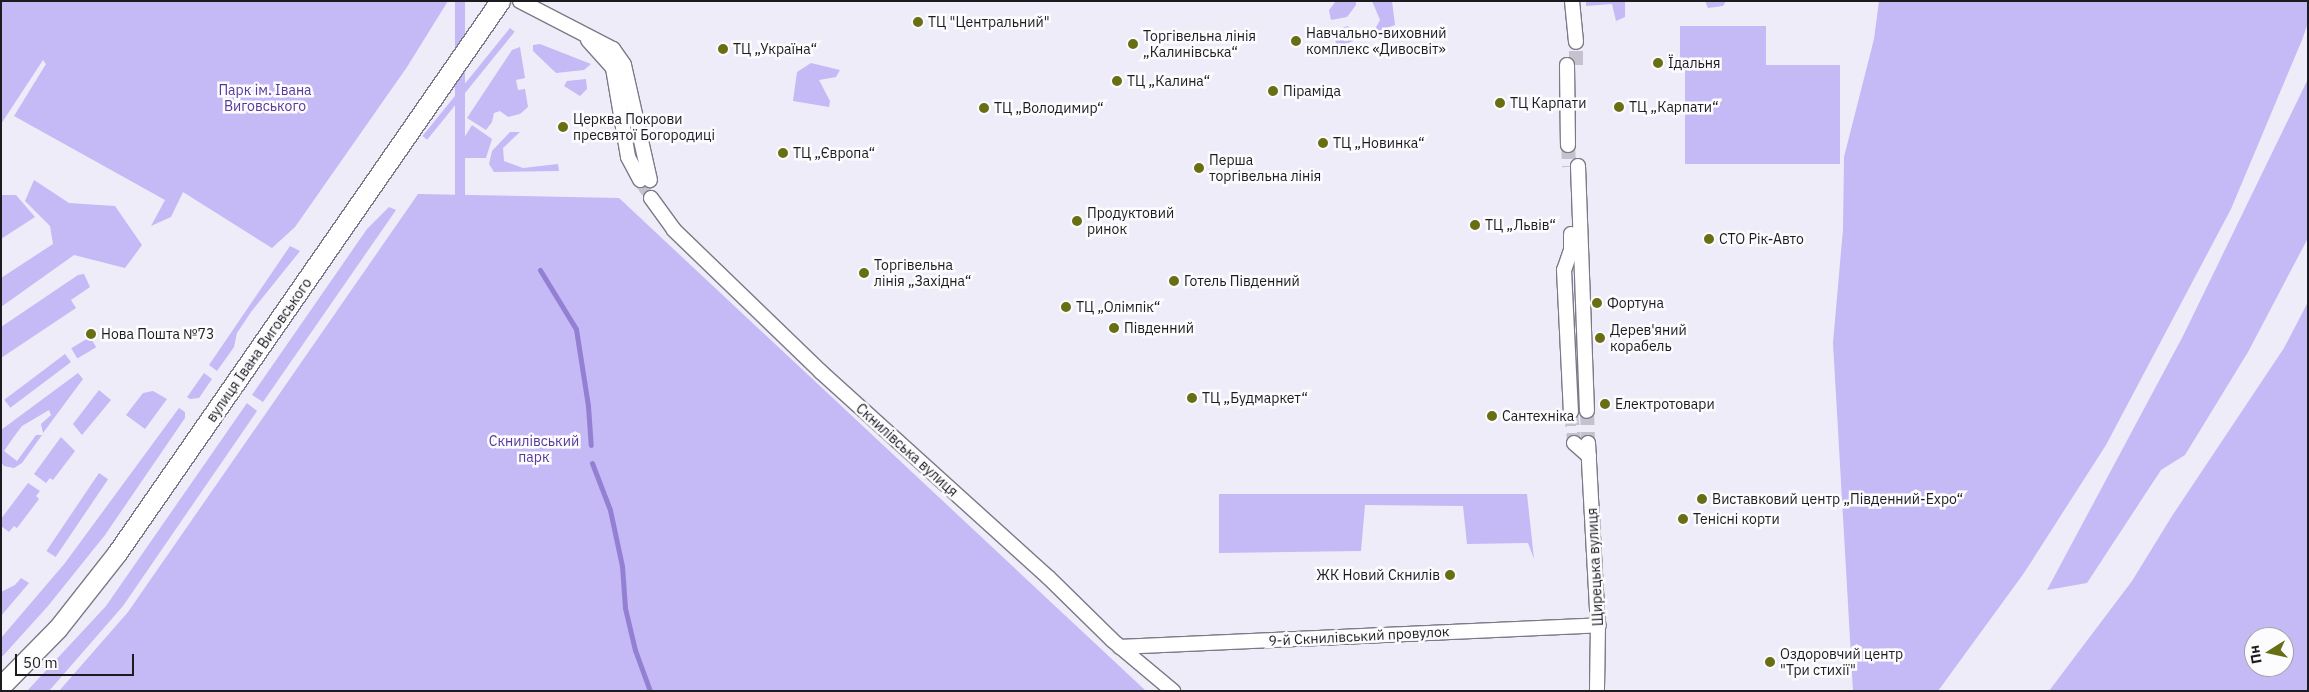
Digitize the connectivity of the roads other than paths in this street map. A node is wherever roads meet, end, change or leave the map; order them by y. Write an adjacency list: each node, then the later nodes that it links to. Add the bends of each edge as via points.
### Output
1 (500, 1): 14 (main road, вулиця Івана Виговського, via 117,553 58,628)
2 (520, 1): 7 (street, via 613,49 624,65)
3 (1572, 1): 4 (street)
4 (1572, 42)
5 (1572, 65): 6 (street)
6 (1573, 145)
7 (645, 180)
8 (651, 198): 13 (street, Скнилівська вулиця, via 674,230 785,338)
9 (1587, 411): 10 (street, via 1574,171 1571,250 1564,270)
10 (1571, 412)
11 (1584, 447): 12 (street, Щирецька вулиця)
12 (1598, 625): 13 (street, 9-й Скнилівський провулок); 16 (street, Щирецька вулиця)
13 (1120, 647): 15 (street, Скнилівська вулиця)
14 (1, 686)
15 (1173, 691)
16 (1598, 691)

